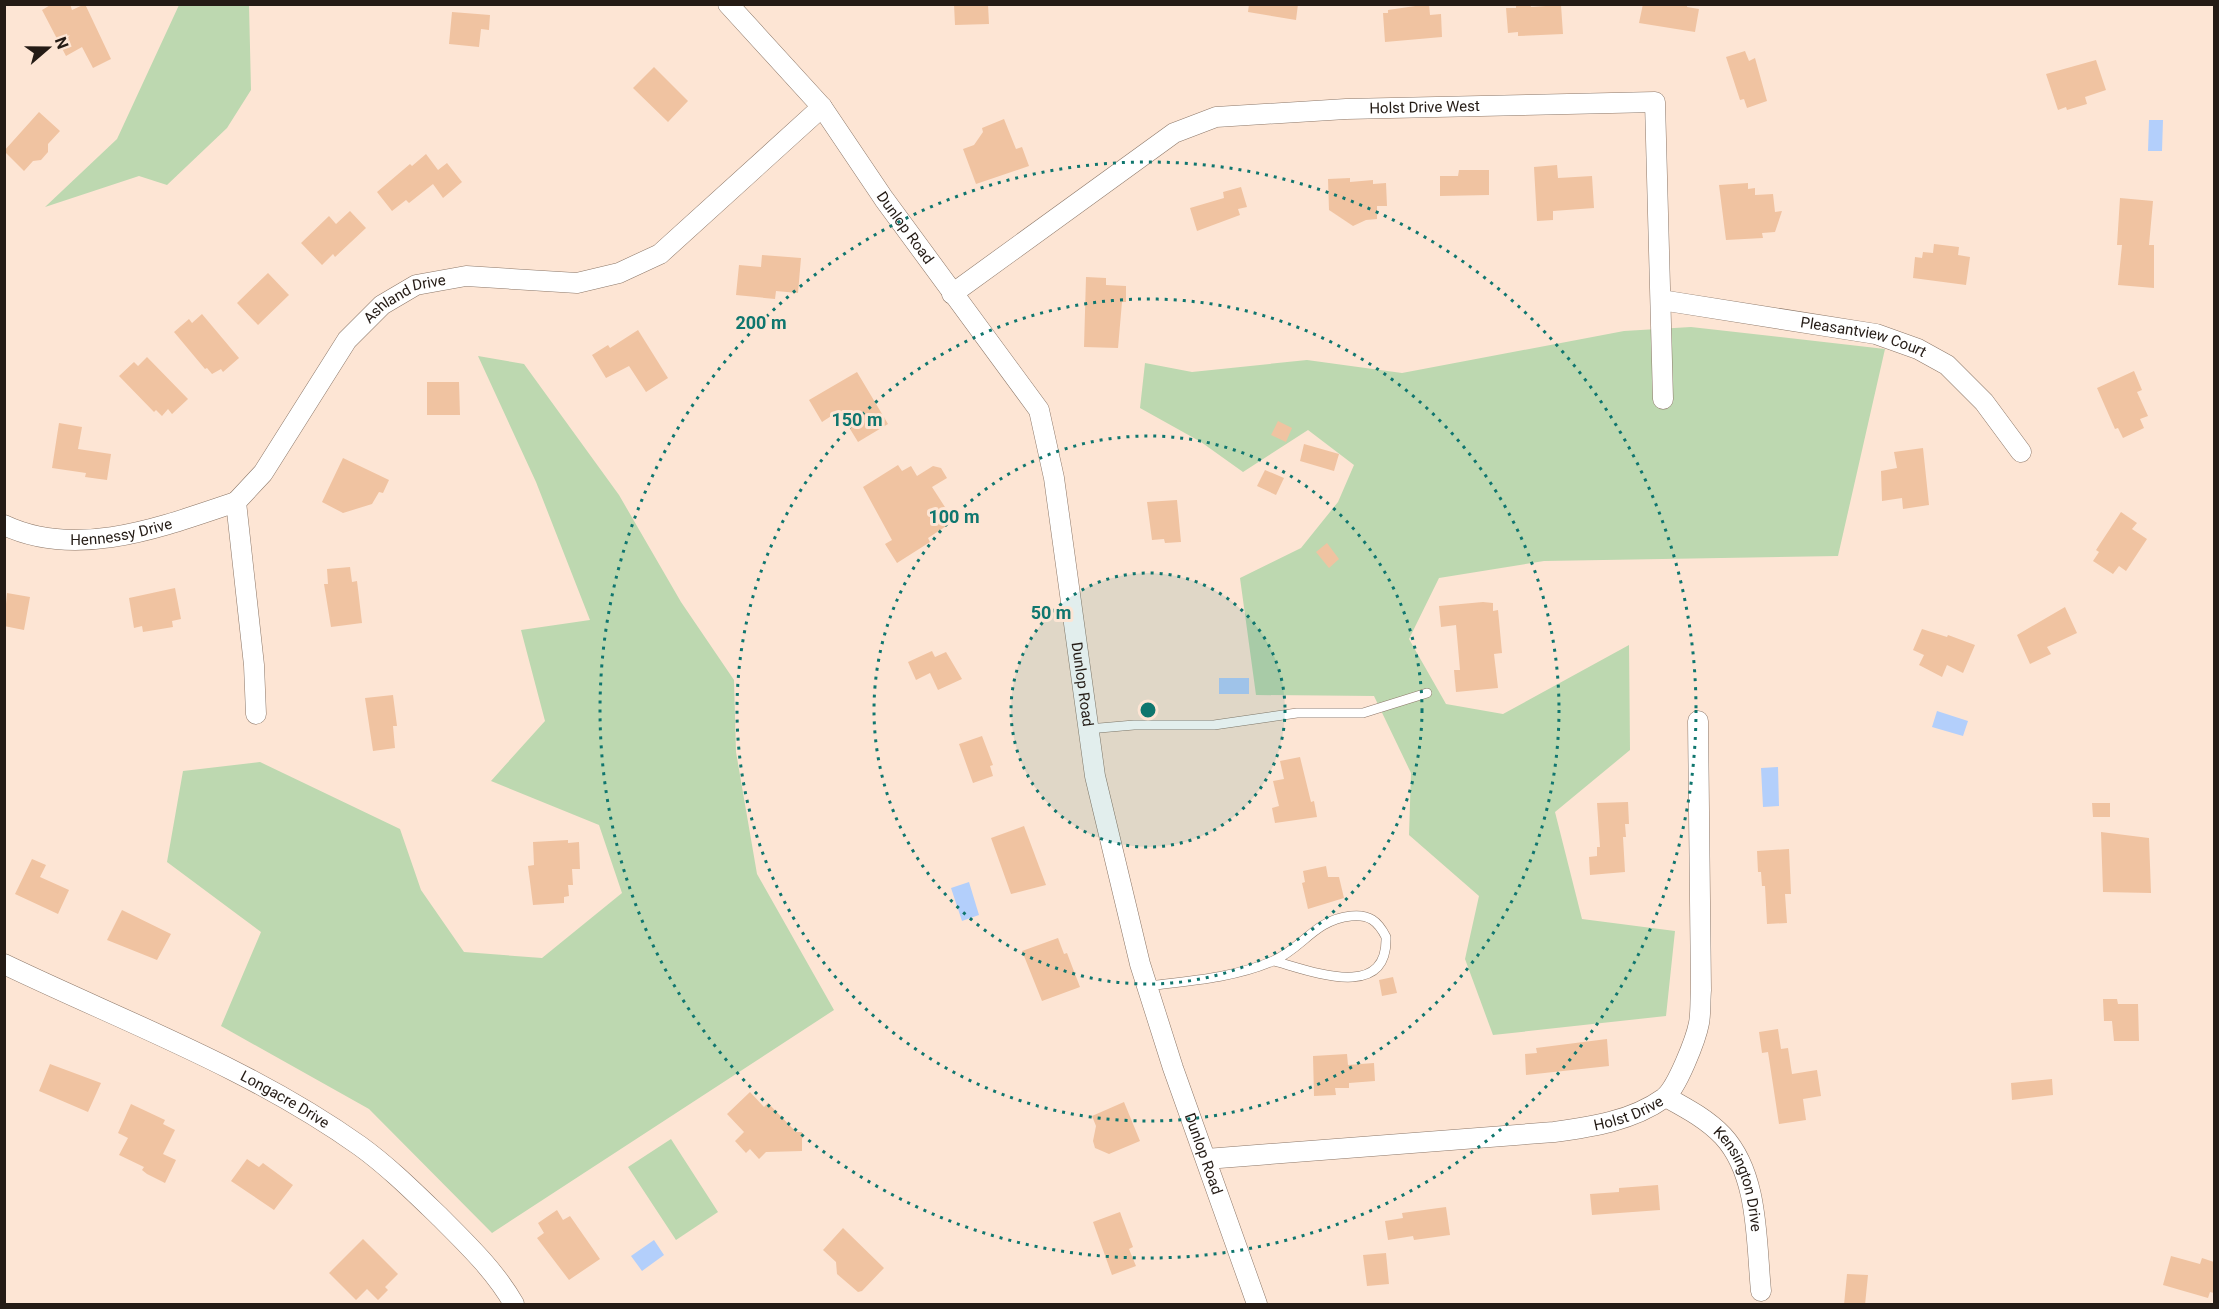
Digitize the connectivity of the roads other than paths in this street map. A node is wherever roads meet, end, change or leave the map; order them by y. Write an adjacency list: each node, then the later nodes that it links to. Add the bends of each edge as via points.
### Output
1 (728, 4): 2 (street, Dunlop Road)
2 (822, 107): 3 (street, Dunlop Road); 7 (street, Ashland Drive, via 660,254 619,273 577,283 466,276 416,285 382,305 347,340 263,473)
3 (952, 294): 4 (street, Holst Drive West, via 1174,133 1216,117 1346,109 1655,102); 12 (street, Dunlop Road, via 1039,410 1054,478)
4 (1661, 300): 5 (street, Holst Drive West); 6 (street, Pleasantview Court, via 1876,334 1918,349 1947,365 1984,402)
5 (1663, 399)
6 (2021, 452)
7 (236, 502): 8 (street, Hennessy Drive, via 147,529 75,540 20,532); 10 (street)
8 (4, 525)
9 (1428, 693): 12 (lane, via 1363,713 1320,712 1214,724)
10 (256, 714)
11 (1698, 721): 16 (street, Holst Drive, via 1699,1025 1684,1066)
12 (1088, 729): 15 (street, Dunlop Road, via 1095,776)
13 (1274, 961): 13 (lane, via 1335,918 1372,918 1386,938 1383,962 1374,972 1361,977 1314,972); 15 (lane, via 1200,980)
14 (4, 964): 19 (street, Longacre Drive, via 197,1050 361,1146 482,1258)
15 (1147, 986): 17 (street, Dunlop Road)
16 (1666, 1097): 17 (street, Holst Drive, via 1624,1118 1593,1127); 18 (street, Kensington Drive, via 1697,1114 1723,1136 1739,1160 1751,1195)
17 (1206, 1159): 20 (street, Dunlop Road)
18 (1761, 1291)
19 (514, 1305)
20 (1257, 1305)

